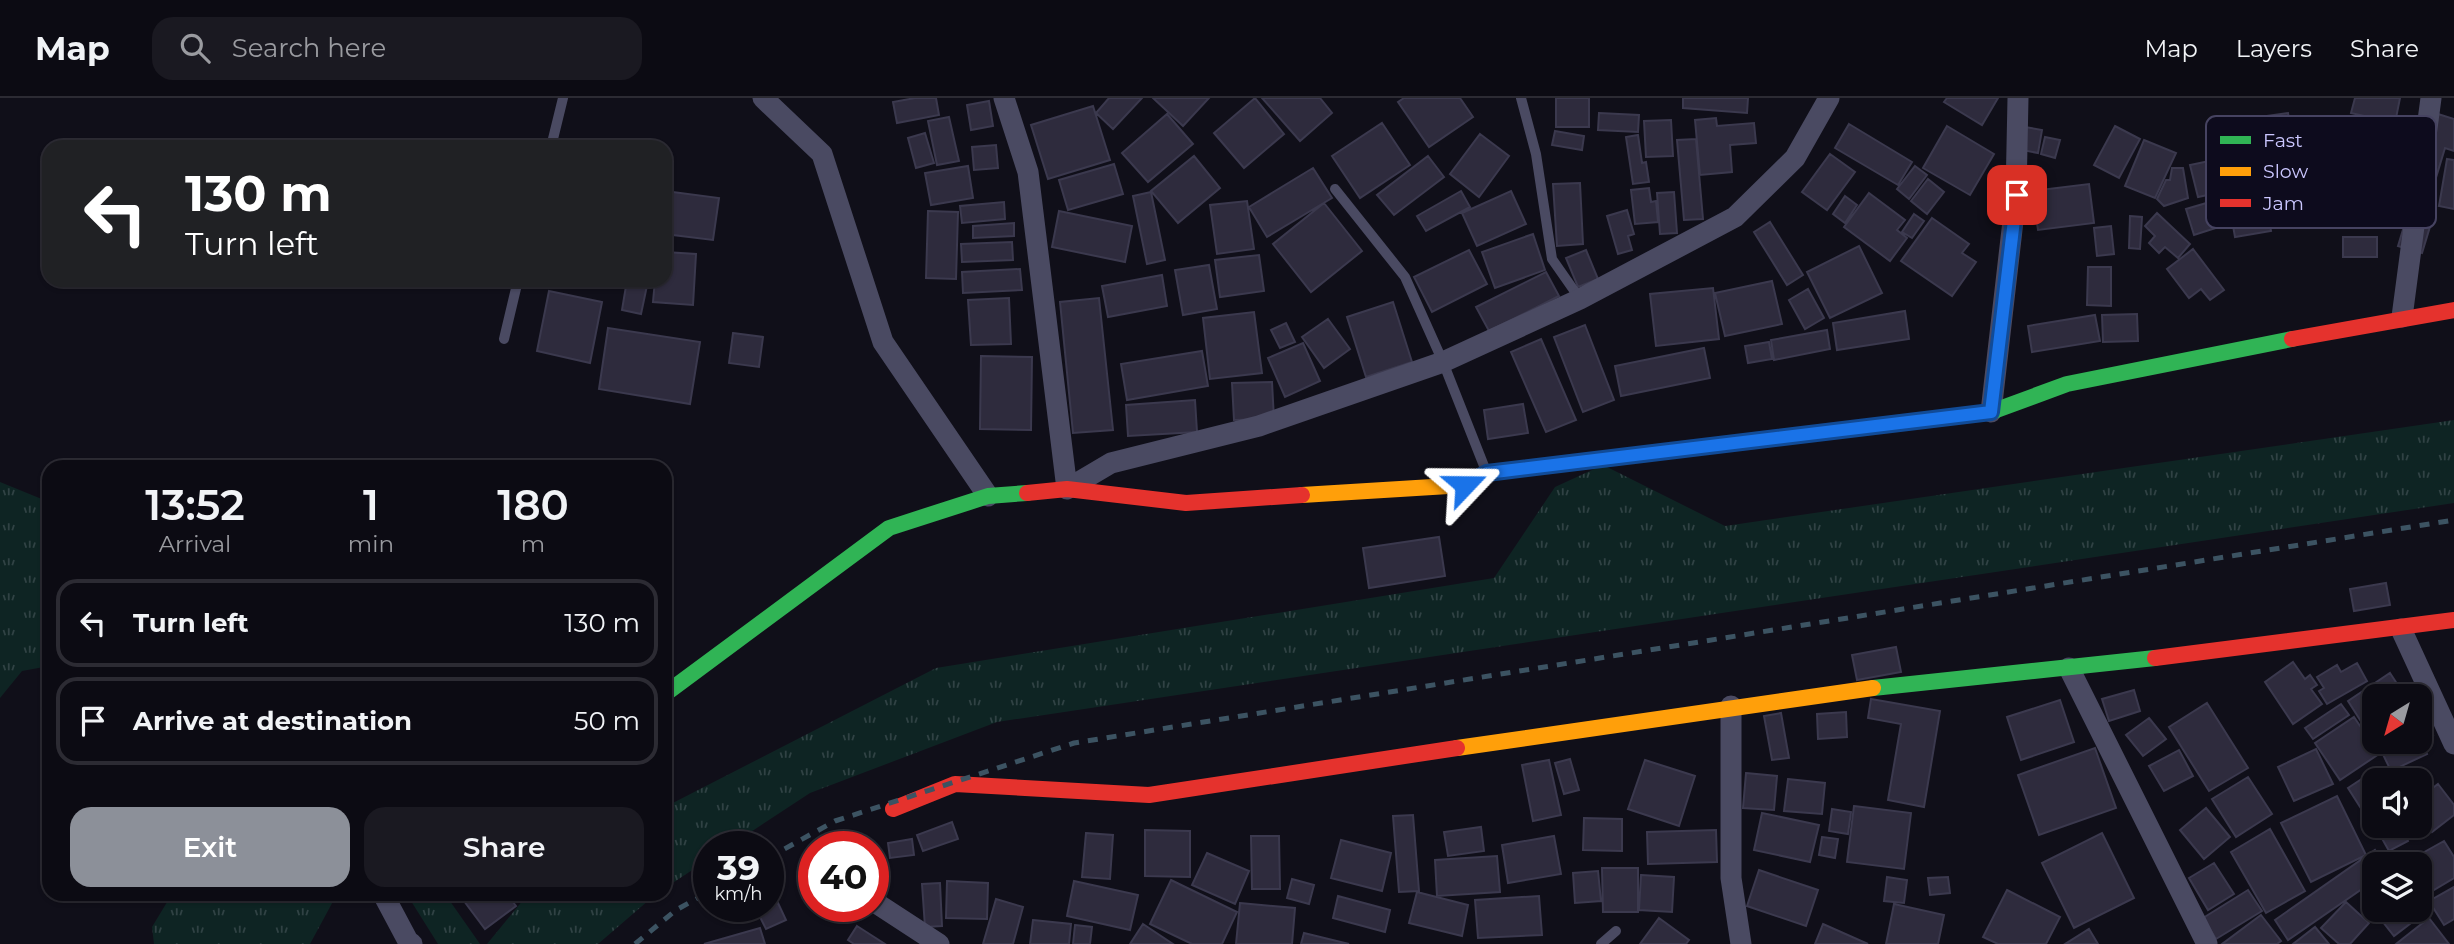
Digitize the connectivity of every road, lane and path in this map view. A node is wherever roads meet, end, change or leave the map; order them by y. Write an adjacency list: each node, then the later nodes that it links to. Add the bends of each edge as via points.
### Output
1 (562, 98): 9 (lane)
2 (763, 98): 21 (street, via 822,154 883,342)
3 (1004, 98): 20 (street, via 1028,172)
4 (1521, 98): 13 (lane, via 1536,154 1552,259)
5 (1829, 98): 13 (street, via 1795,158 1735,217)
6 (2018, 98): 18 (street, via 2017,195)
7 (2431, 98): 8 (street)
8 (2429, 116)
9 (553, 140)
10 (1335, 189): 17 (lane, via 1405,277)
11 (2414, 228): 15 (street)
12 (516, 287): 16 (lane)
13 (1580, 299): 17 (street)
14 (2454, 310): 15 (street)
15 (2402, 317): 18 (street, via 2067,384)
16 (504, 339)
17 (1443, 362): 19 (lane); 20 (street, via 1259,426 1111,463)
18 (1991, 412): 19 (street)
19 (1487, 473): 20 (street, via 1465,485 1185,503)
20 (1067, 489): 21 (street)
21 (988, 496): 25 (street, via 889,528)
22 (2454, 620): 23 (street)
23 (2402, 629): 24 (street); 27 (street)
24 (2069, 668): 26 (street, via 1973,675); 36 (street)
25 (672, 689)
26 (1731, 706): 28 (street, via 1149,795 954,784); 35 (street, via 1731,878)
27 (2454, 744)
28 (893, 810)
29 (387, 901): 32 (street)
30 (889, 911): 33 (street)
31 (1616, 931): 34 (lane)
32 (412, 944)
33 (939, 944)
34 (1601, 944)
35 (1741, 944)
36 (2207, 944)

